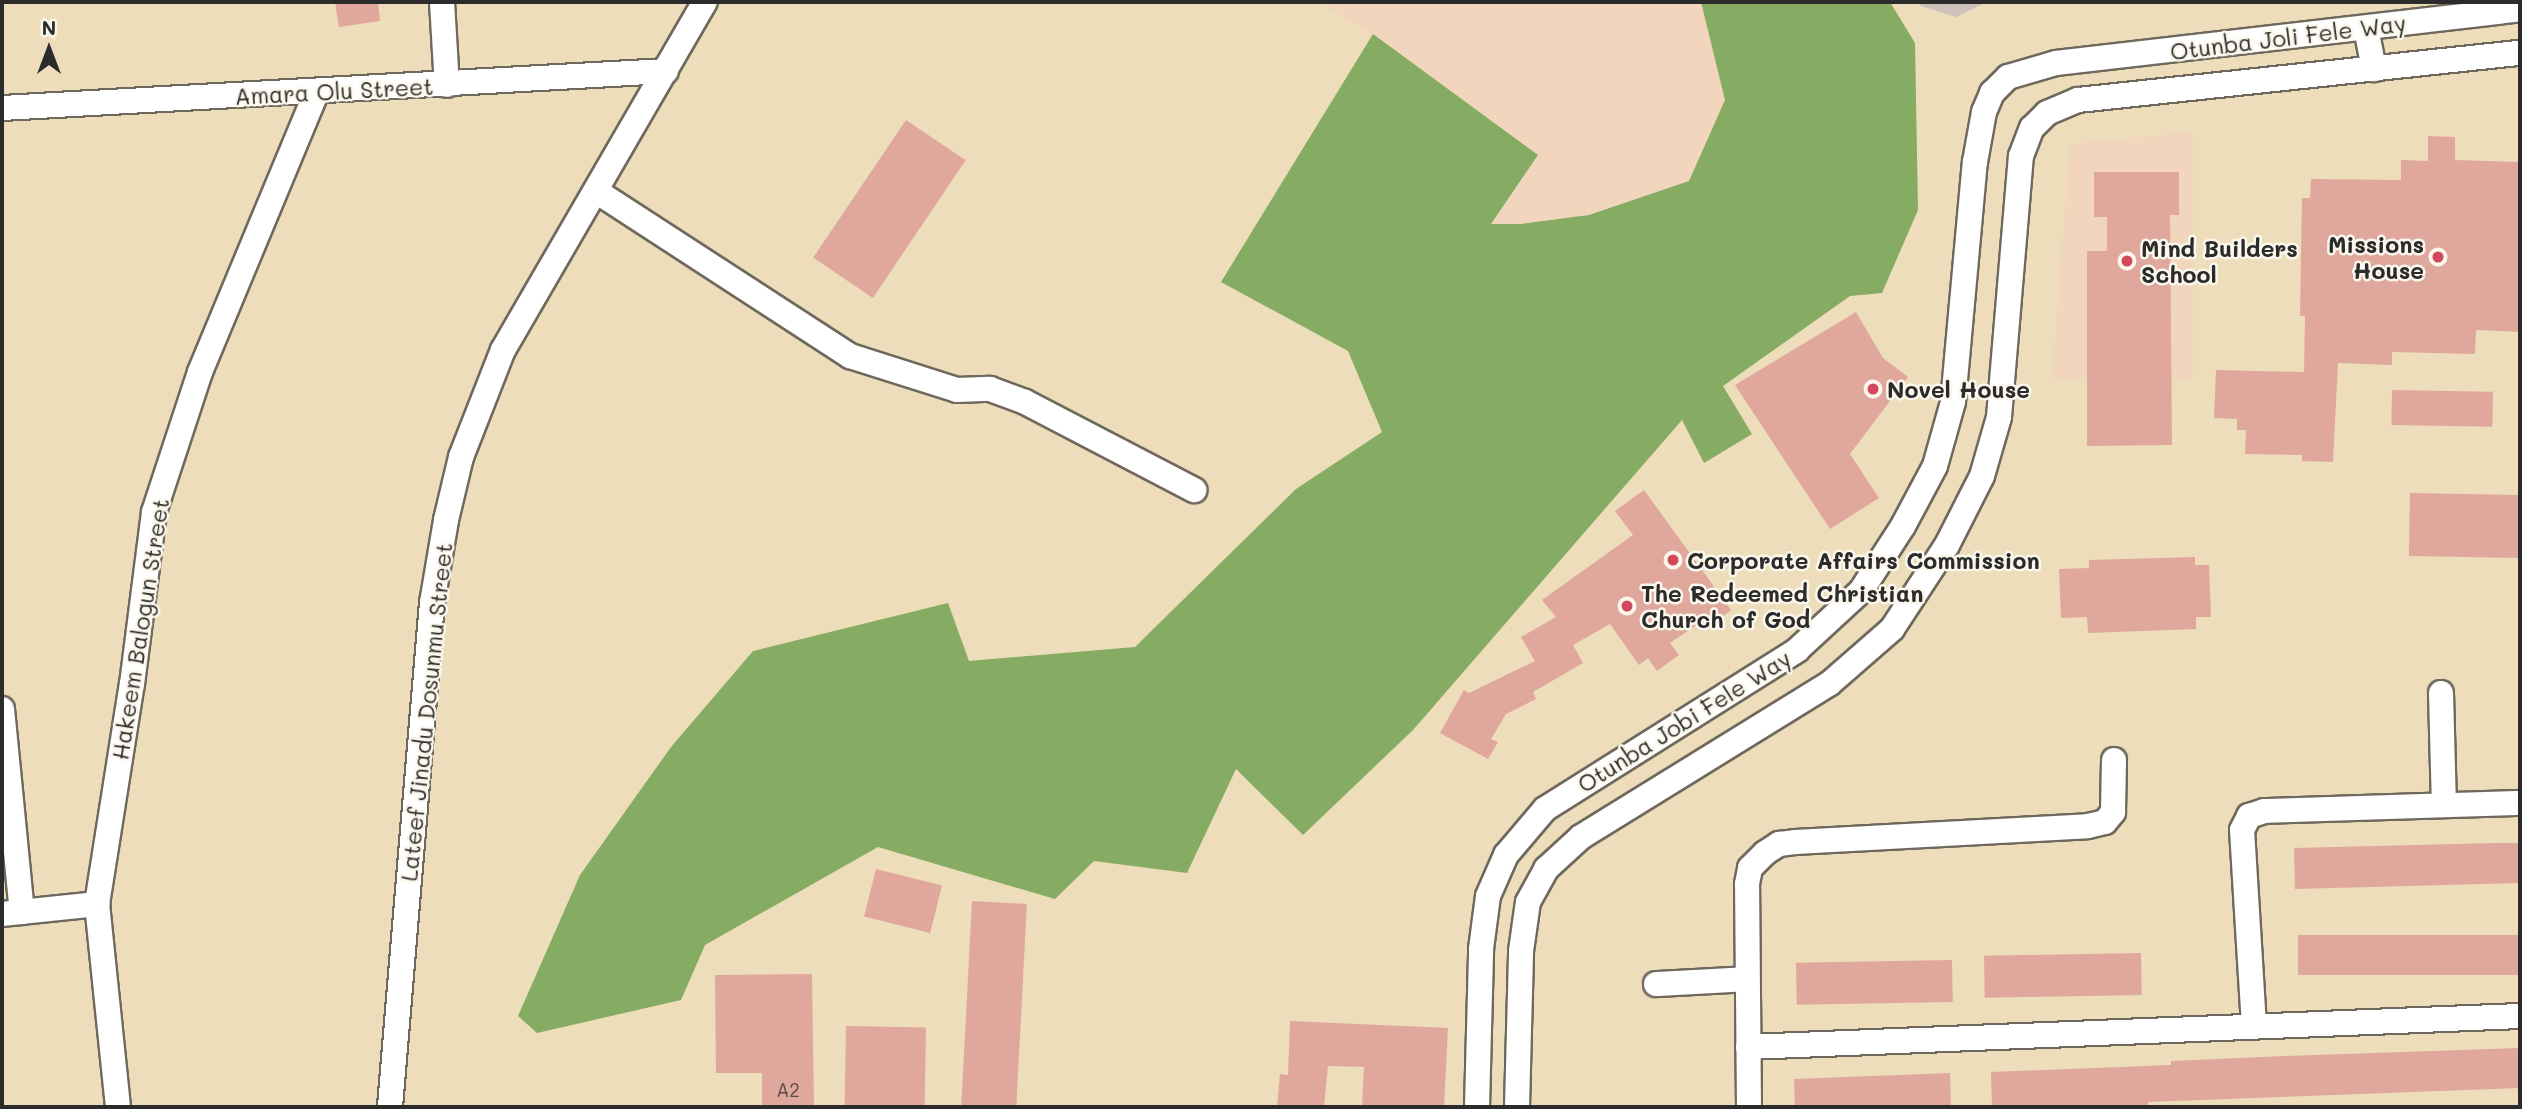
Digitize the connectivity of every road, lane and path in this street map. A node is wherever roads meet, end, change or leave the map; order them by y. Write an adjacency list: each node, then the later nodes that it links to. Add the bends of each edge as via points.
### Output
1 (442, 2): 9 (street)
2 (705, 2): 8 (street, Lateef Jinadu Dosunmu Street)
3 (2520, 9): 4 (street, Otunba Joli Fele Way)
4 (2366, 28): 6 (street, Otunba Joli Fele Way); 7 (street)
5 (2520, 53): 7 (street, Otunba Joli Fele Way)
6 (2056, 63): 26 (street, Otunba Jobi Fele Way, via 2008,77 1992,93 1984,112 1969,217 1953,402 1935,466 1903,526 1861,591 1797,650 1545,808 1506,855 1488,896 1481,949)
7 (2374, 69): 11 (street, Otunba Joli Fele Way)
8 (666, 71): 9 (street, Amara Olu Street); 13 (street, Lateef Jinadu Dosunmu Street)
9 (447, 85): 10 (street, Amara Olu Street)
10 (316, 93): 12 (street, Amara Olu Street); 20 (street, Hakeem Balogun Street, via 200,372 154,512)
11 (2078, 100): 27 (street, Otunba Jobi Fele Way, via 2047,113 2032,128 2021,156 1999,417 1982,476 1947,545 1892,629 1829,684 1581,837 1546,869 1528,902 1521,951)
12 (2, 108)
13 (596, 191): 14 (street, via 850,356 957,390 990,389 1025,402); 30 (street, Lateef Jinadu Dosunmu Street, via 503,350 461,457 446,520 432,603)
14 (1194, 490)
15 (2441, 693): 19 (street)
16 (2, 709): 21 (street)
17 (2114, 760): 22 (street, via 2113,812 2105,822 1779,844 1750,868)
18 (2520, 803): 19 (street)
19 (2444, 804): 25 (street, via 2264,811 2249,816 2242,830)
20 (97, 904): 21 (street); 29 (street, Hakeem Balogun Street)
21 (12, 913)
22 (1747, 979): 23 (street); 28 (street)
23 (1656, 984)
24 (2520, 1016): 25 (street)
25 (2254, 1026): 28 (street)
26 (1480, 1034): 27 (street); 31 (street, Otunba Jobi Fele Way)
27 (1520, 1034): 32 (street, Otunba Jobi Fele Way)
28 (1748, 1047): 33 (street)
29 (118, 1107)
30 (390, 1107)
31 (1477, 1107)
32 (1517, 1107)
33 (1749, 1107)

